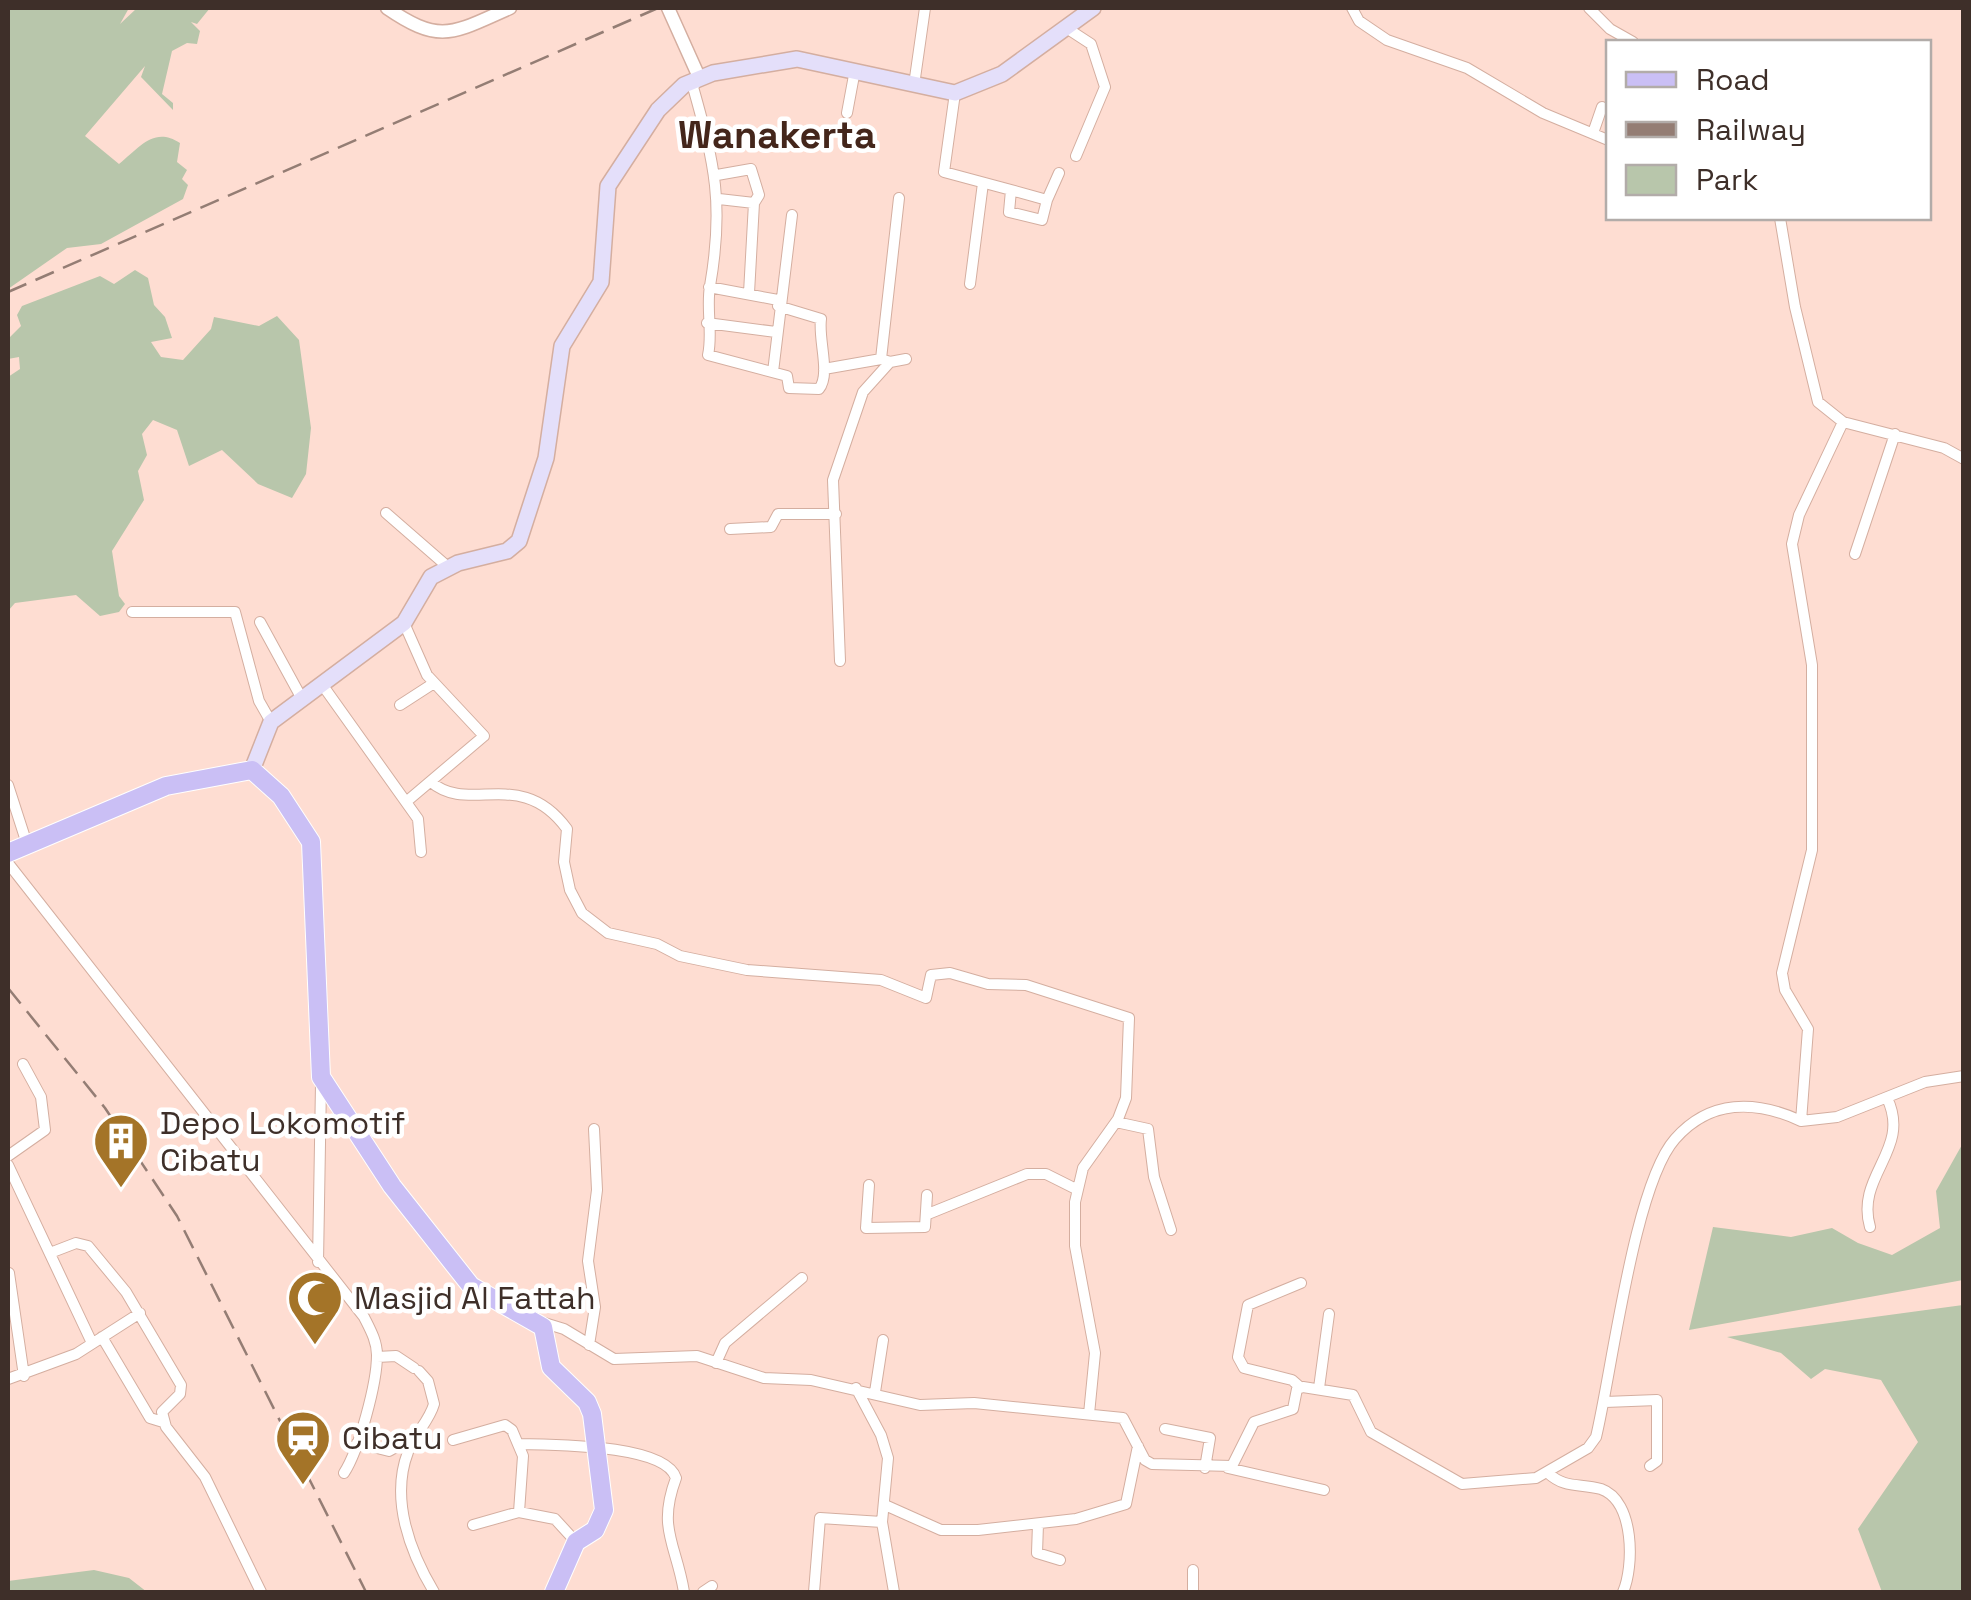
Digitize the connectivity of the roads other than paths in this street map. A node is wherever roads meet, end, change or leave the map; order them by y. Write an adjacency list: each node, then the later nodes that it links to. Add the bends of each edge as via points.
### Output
1 (387, 8): 8 (street, via 436,33)
2 (510, 8): 8 (street)
3 (668, 8): 12 (street)
4 (925, 8): 13 (street)
5 (1092, 8): 9 (main road)
6 (1352, 8): 17 (street, via 1370,31 1467,68 1543,113)
7 (1589, 8): 10 (street)
8 (491, 12)
9 (1068, 29): 14 (main road, via 1002,74); 19 (street, via 1091,44 1105,87)
10 (1629, 40)
11 (855, 70): 12 (main road, via 797,59); 13 (main road); 16 (street)
12 (699, 77): 21 (street, via 692,87); 47 (main road, via 658,110 608,186 601,282 562,346 548,445 519,542)
13 (914, 85): 14 (main road)
14 (955, 93): 22 (street, via 944,172)
15 (1602, 107): 17 (street)
16 (847, 113)
17 (1593, 133): 18 (street)
18 (1606, 139)
19 (1076, 156)
20 (1059, 173): 26 (street)
21 (717, 176): 25 (street); 27 (street, via 751,168 759,195)
22 (983, 183): 23 (street); 30 (street)
23 (1011, 190): 26 (street); 26 (street, via 1009,212 1042,220)
24 (899, 198): 37 (street)
25 (720, 199): 27 (street); 31 (street)
26 (1047, 200)
27 (754, 203): 32 (street)
28 (792, 215): 33 (street)
29 (1780, 220): 40 (street, via 1814,395)
30 (970, 284)
31 (709, 287): 32 (street); 34 (street)
32 (749, 293): 33 (street)
33 (778, 303): 35 (street); 38 (street, via 820,319)
34 (708, 323): 35 (street); 39 (street, via 708,356)
35 (776, 332): 39 (street)
36 (906, 359): 37 (street)
37 (886, 360): 38 (street); 44 (street, via 863,392 838,457)
38 (824, 369): 39 (street, via 824,385 807,391 789,388 787,376)
39 (773, 372)
40 (1843, 422): 41 (street); 69 (street, via 1792,544 1812,665 1812,850 1782,973 1808,1029)
41 (1895, 434): 42 (street); 46 (street)
42 (1964, 459)
43 (386, 512): 47 (street)
44 (836, 514): 45 (street, via 778,514 772,527); 51 (street)
45 (730, 528)
46 (1855, 554)
47 (448, 567): 50 (main road, via 424,584)
48 (132, 612): 56 (street, via 235,612 258,701)
49 (260, 622): 54 (street)
50 (404, 623): 52 (main road); 53 (street)
51 (840, 660)
52 (320, 682): 54 (main road); 60 (street)
53 (434, 683): 55 (street); 58 (street, via 484,736)
54 (301, 697): 56 (main road)
55 (400, 705)
56 (271, 722): 57 (main road)
57 (252, 770): 61 (main road, via 166,786); 66 (main road, via 281,796 311,842)
58 (432, 782): 60 (street); 70 (street, via 445,792 511,792 545,806 567,829 565,870 582,914 630,941 748,970 881,980 926,998 931,975 955,973 988,984 1026,985 1129,1018 1127,1092)
59 (8, 786): 61 (street)
60 (406, 802): 62 (street, via 421,828)
61 (27, 844): 63 (main road)
62 (421, 852)
63 (8, 853)
64 (8, 863): 81 (street)
65 (24, 1064): 72 (street, via 42,1097 45,1130)
66 (321, 1076): 81 (street); 87 (main road, via 392,1186 471,1286)
67 (1964, 1076): 68 (street)
68 (1887, 1098): 69 (street, via 1837,1117); 78 (street, via 1896,1124 1868,1196)
69 (1801, 1121): 99 (street, via 1741,1104 1688,1126 1672,1142 1657,1172 1628,1280)
70 (1116, 1122): 75 (street, via 1082,1168); 79 (street, via 1148,1129)
71 (594, 1129): 90 (street, via 597,1190 588,1260 596,1307)
72 (8, 1156)
73 (8, 1165): 80 (street)
74 (869, 1185): 77 (street, via 864,1228 925,1227)
75 (1076, 1189): 77 (street, via 1046,1174 1026,1174); 100 (street, via 1076,1246 1095,1353)
76 (928, 1195): 77 (street)
77 (928, 1214)
78 (1870, 1227)
79 (1171, 1230)
80 (50, 1253): 85 (street, via 76,1243 88,1246); 88 (street)
81 (318, 1263): 91 (street, via 364,1316)
82 (9, 1274): 93 (street)
83 (802, 1278): 92 (street, via 725,1343)
84 (1300, 1283): 95 (street, via 1248,1305 1238,1357 1244,1368)
85 (140, 1313): 88 (street); 101 (street, via 181,1385 161,1414)
86 (1329, 1314): 97 (street)
87 (537, 1320): 90 (street); 107 (main road, via 551,1367 592,1414)
88 (97, 1340): 93 (street); 101 (street, via 150,1418)
89 (883, 1340): 98 (street)
90 (589, 1345): 92 (street, via 614,1359 697,1356)
91 (377, 1356): 104 (street); 108 (street, via 396,1356 431,1388 434,1404)
92 (716, 1363): 96 (street, via 764,1378)
93 (24, 1376): 94 (street)
94 (8, 1379)
95 (1300, 1387): 97 (street); 111 (street, via 1293,1408 1254,1422)
96 (856, 1388): 98 (street); 115 (street, via 885,1446)
97 (1319, 1388): 113 (street, via 1353,1395 1371,1432 1453,1481 1514,1483)
98 (875, 1392): 100 (street, via 920,1405)
99 (1605, 1402): 109 (street, via 1658,1400 1657,1464); 113 (street, via 1592,1444)
100 (1089, 1414): 106 (street, via 1123,1418)
101 (163, 1422): 123 (street, via 198,1465)
102 (1165, 1429): 110 (street, via 1210,1438)
103 (452, 1440): 105 (street, via 505,1425)
104 (357, 1443): 108 (street); 112 (street)
105 (520, 1444): 107 (street); 116 (street)
106 (1138, 1446): 110 (street, via 1152,1464); 119 (street, via 1122,1507)
107 (594, 1448): 120 (main road, via 603,1516 592,1534); 126 (street, via 650,1454 676,1474 665,1524)
108 (409, 1449): 124 (street, via 401,1502 414,1557)
109 (1650, 1466)
110 (1205, 1468): 111 (street)
111 (1228, 1468): 114 (street)
112 (344, 1473)
113 (1548, 1473): 130 (street, via 1615,1500 1630,1545)
114 (1324, 1490)
115 (885, 1505): 117 (street); 119 (street, via 941,1530)
116 (519, 1512): 118 (street); 120 (street, via 555,1519)
117 (882, 1522): 127 (street, via 820,1518); 128 (street)
118 (473, 1524)
119 (1038, 1524): 121 (street, via 1037,1552)
120 (576, 1542): 125 (main road)
121 (1060, 1560)
122 (1193, 1570): 129 (street)
123 (261, 1592)
124 (434, 1592)
125 (554, 1592)
126 (684, 1592)
127 (814, 1592)
128 (894, 1592)
129 (1194, 1592)
130 (1623, 1592)

